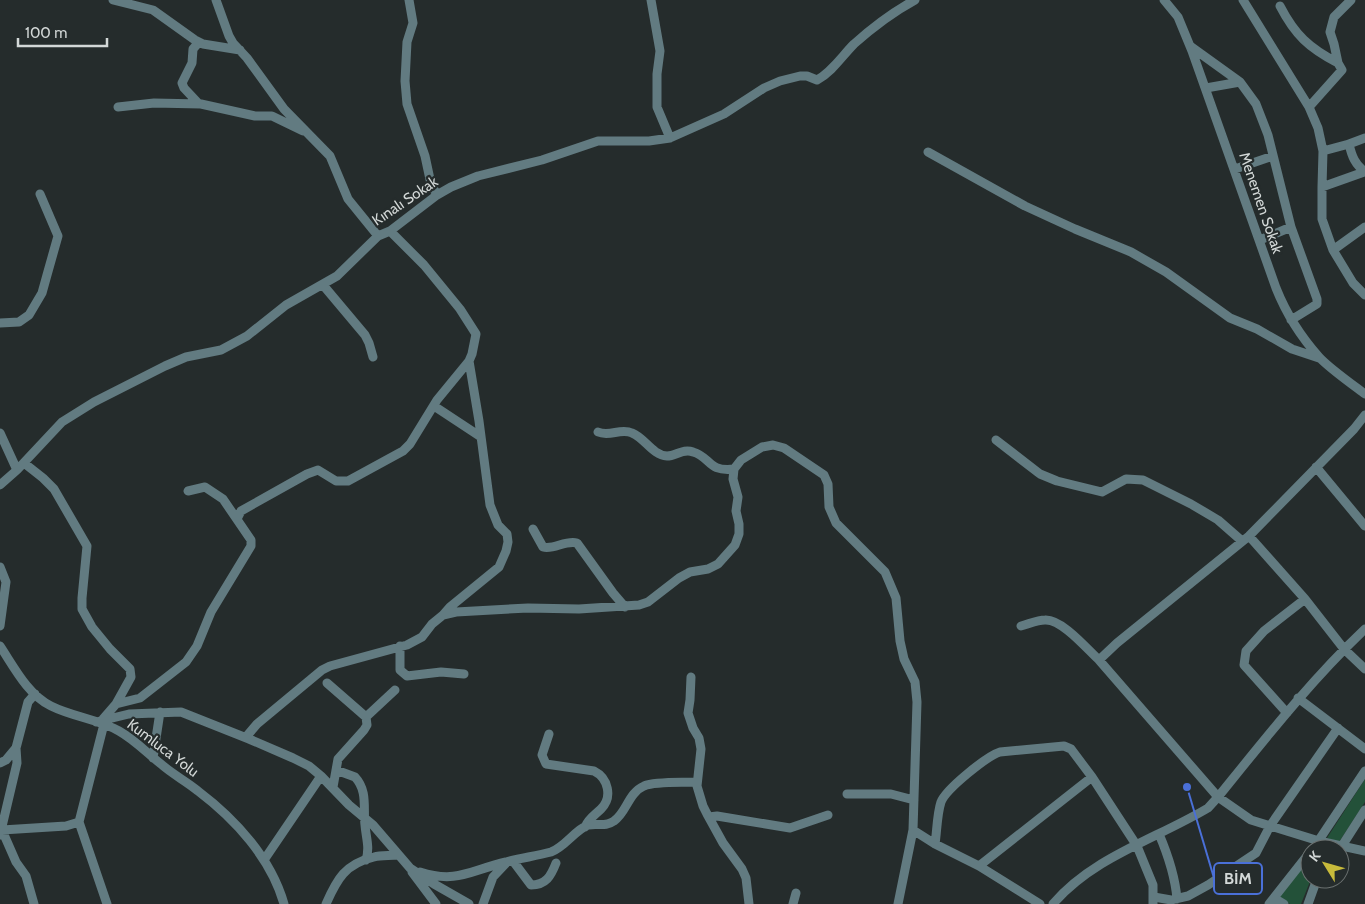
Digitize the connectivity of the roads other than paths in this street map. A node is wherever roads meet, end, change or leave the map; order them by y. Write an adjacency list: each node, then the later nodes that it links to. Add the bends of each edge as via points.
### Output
1 (112, 0): 10 (street, via 153,10)
2 (216, 0): 12 (street, via 229,36)
3 (409, 0): 30 (street, via 413,23 407,42 405,81 408,104)
4 (651, 0): 20 (street, via 660,51 657,107)
5 (915, 0): 20 (street, Kınalı Sokak, via 870,30 817,80 806,76 780,80 724,114)
6 (1164, 0): 11 (street, Menemen Sokak, via 1178,17)
7 (1243, 0): 18 (street)
8 (1351, 0): 13 (street, via 1334,17 1330,32)
9 (1280, 6): 13 (street, via 1301,38 1315,51)
10 (199, 42): 12 (street); 16 (street, via 182,84)
11 (1190, 46): 14 (street); 15 (street, Menemen Sokak)
12 (240, 50): 19 (street, via 284,108)
13 (1338, 63): 18 (street, via 1342,70)
14 (1240, 82): 15 (street); 25 (street, via 1256,104)
15 (1206, 88): 26 (street, Menemen Sokak)
16 (199, 104): 17 (street, via 154,103); 19 (street, via 255,116 272,116)
17 (118, 107)
18 (1309, 107): 23 (street)
19 (306, 131): 34 (street, via 330,156 348,199)
20 (670, 138): 30 (street, Kınalı Sokak, via 598,140 542,160 478,176)
21 (1365, 138): 22 (street)
22 (1349, 144): 23 (street); 27 (street, via 1351,156)
23 (1323, 151): 28 (street)
24 (928, 152): 42 (street, via 1025,206 1131,252 1166,272 1230,318 1257,329 1292,350)
25 (1273, 156): 26 (street); 32 (street)
26 (1235, 169): 35 (street, Menemen Sokak)
27 (1365, 172): 28 (street)
28 (1322, 187): 36 (street, via 1322,219)
29 (40, 194): 40 (street, via 58,236 42,293 30,315 19,322)
30 (436, 195): 33 (street, Kınalı Sokak)
31 (1365, 227): 36 (street)
32 (1292, 228): 35 (street); 39 (street, via 1317,304)
33 (390, 231): 34 (street, Kınalı Sokak); 43 (street, via 424,265 476,334)
34 (378, 236): 37 (street, Kınalı Sokak, via 337,276)
35 (1260, 240): 39 (street, Menemen Sokak)
36 (1333, 250): 38 (street, via 1353,283)
37 (323, 285): 41 (street, via 365,335); 51 (street, Kınalı Sokak, via 286,305 227,348 177,361 84,408 62,422)
38 (1365, 295)
39 (1291, 320): 42 (street, Menemen Sokak)
40 (0, 323)
41 (373, 357)
42 (1320, 358): 44 (street, Menemen Sokak)
43 (470, 361): 45 (street); 49 (street)
44 (1365, 394)
45 (434, 406): 49 (street); 57 (street, via 400,454 348,481 336,480 318,470 307,474 241,511)
46 (1365, 415): 52 (street)
47 (598, 432): 53 (street, via 634,433 663,455 694,452 719,469)
48 (0, 433): 54 (street)
49 (481, 437): 64 (street, via 490,504 498,525 507,534 506,551 499,567)
50 (996, 440): 60 (street, via 1040,474 1071,485 1102,492 1126,479 1143,480)
51 (24, 463): 54 (street, Kınalı Sokak); 79 (street, via 54,489 87,546 82,609 92,627 130,669 131,677)
52 (1316, 468): 58 (street); 60 (street)
53 (734, 469): 63 (street, via 739,524 735,545 718,564 690,572 648,602); 99 (street, via 741,460 762,447 773,445 809,464 824,475 828,484 829,507 836,523 885,572 896,598 902,650 915,682)
54 (17, 470): 55 (street, Kınalı Sokak)
55 (0, 485)
56 (188, 491): 57 (street, via 210,489 223,499)
57 (237, 519): 79 (street, via 251,540 251,546 211,612 193,653 177,670 140,698)
58 (1365, 526)
59 (533, 529): 63 (street, via 543,547 572,541 577,543)
60 (1246, 538): 62 (street); 71 (street)
61 (0, 567): 65 (street, via 6,582)
62 (1305, 599): 70 (street); 81 (street, via 1264,631 1246,651 1244,665)
63 (625, 606): 64 (street, via 528,608)
64 (443, 615): 69 (street, via 422,637)
65 (0, 626)
66 (1022, 626): 71 (street, via 1052,620)
67 (1365, 629): 70 (street)
68 (0, 646): 77 (street, Kumluca Yolu)
69 (400, 646): 73 (street, via 400,670 407,676 441,672); 86 (street, via 322,670)
70 (1344, 649): 72 (street); 78 (street)
71 (1099, 660): 98 (street)
72 (1365, 669)
73 (464, 674)
74 (691, 677): 95 (street, via 688,712 701,749)
75 (327, 682): 82 (street)
76 (395, 690): 82 (street)
77 (35, 694): 83 (street, Kumluca Yolu, via 50,705); 87 (street, via 28,702)
78 (1298, 698): 81 (street); 84 (street)
79 (116, 704): 83 (street)
80 (160, 712): 83 (street, via 129,714); 86 (street, via 181,712); 89 (street)
81 (1286, 713): 98 (street)
82 (366, 717): 91 (street, via 367,725 341,755)
83 (101, 722): 89 (street, Kumluca Yolu, via 130,738); 104 (street)
84 (1338, 728): 88 (street); 105 (street)
85 (549, 734): 106 (street, via 542,756 546,764 594,771 605,780 606,802 588,820)
86 (246, 737): 93 (street, via 309,766)
87 (16, 748): 90 (street); 108 (street, via 17,762)
88 (1365, 749)
89 (153, 758): 118 (street, Kumluca Yolu, via 218,808)
90 (0, 763)
91 (336, 770): 96 (street); 103 (street, via 356,777 360,782 366,803)
92 (1365, 771): 111 (street)
93 (321, 776): 96 (street); 118 (street)
94 (1092, 777): 113 (street, via 1071,749 1064,746 991,755 954,785 941,801); 114 (street); 123 (street)
95 (698, 782): 102 (street); 106 (street, via 646,786 637,790 616,820)
96 (333, 787): 103 (street)
97 (847, 794): 99 (street, via 891,794)
98 (1218, 798): 105 (street, via 1251,820); 109 (street, via 1208,808)
99 (914, 800): 107 (street)
100 (1365, 810): 112 (street)
101 (828, 815): 102 (street, via 790,828)
102 (709, 817): 137 (street, via 723,844 742,869)
103 (365, 819): 117 (street); 119 (street, via 369,847)
104 (79, 822): 108 (street); 131 (street)
105 (1270, 826): 110 (street); 127 (street, via 1256,854 1208,885)
106 (586, 827): 120 (street, via 557,850)
107 (913, 830): 113 (street); 139 (street)
108 (1, 833): 130 (street, via 26,876)
109 (1160, 834): 114 (street); 127 (street, via 1176,880)
110 (1312, 839)
111 (1320, 839)
112 (1346, 839)
113 (935, 844): 123 (street)
114 (1137, 846): 128 (street, via 1153,884); 141 (street, via 1088,872)
115 (1350, 849): 116 (street)
116 (1365, 851)
117 (398, 856): 119 (street); 124 (street)
118 (264, 860): 132 (street, Kumluca Yolu)
119 (366, 860): 133 (street, via 339,877)
120 (510, 861): 121 (street, via 531,885 548,880); 124 (street, via 451,878); 136 (street, via 493,877)
121 (556, 863)
122 (1300, 865): 129 (street)
123 (978, 866): 140 (street)
124 (410, 868): 134 (street); 135 (street)
125 (1313, 889): 143 (street)
126 (796, 893): 138 (street)
127 (1177, 899): 128 (street)
128 (1153, 901)
129 (1272, 901): 142 (street)
130 (34, 904)
131 (107, 904)
132 (284, 904)
133 (326, 904)
134 (436, 904)
135 (469, 904)
136 (483, 904)
137 (749, 904)
138 (792, 904)
139 (898, 904)
140 (1040, 904)
141 (1053, 904)
142 (1284, 904)
143 (1308, 904)

